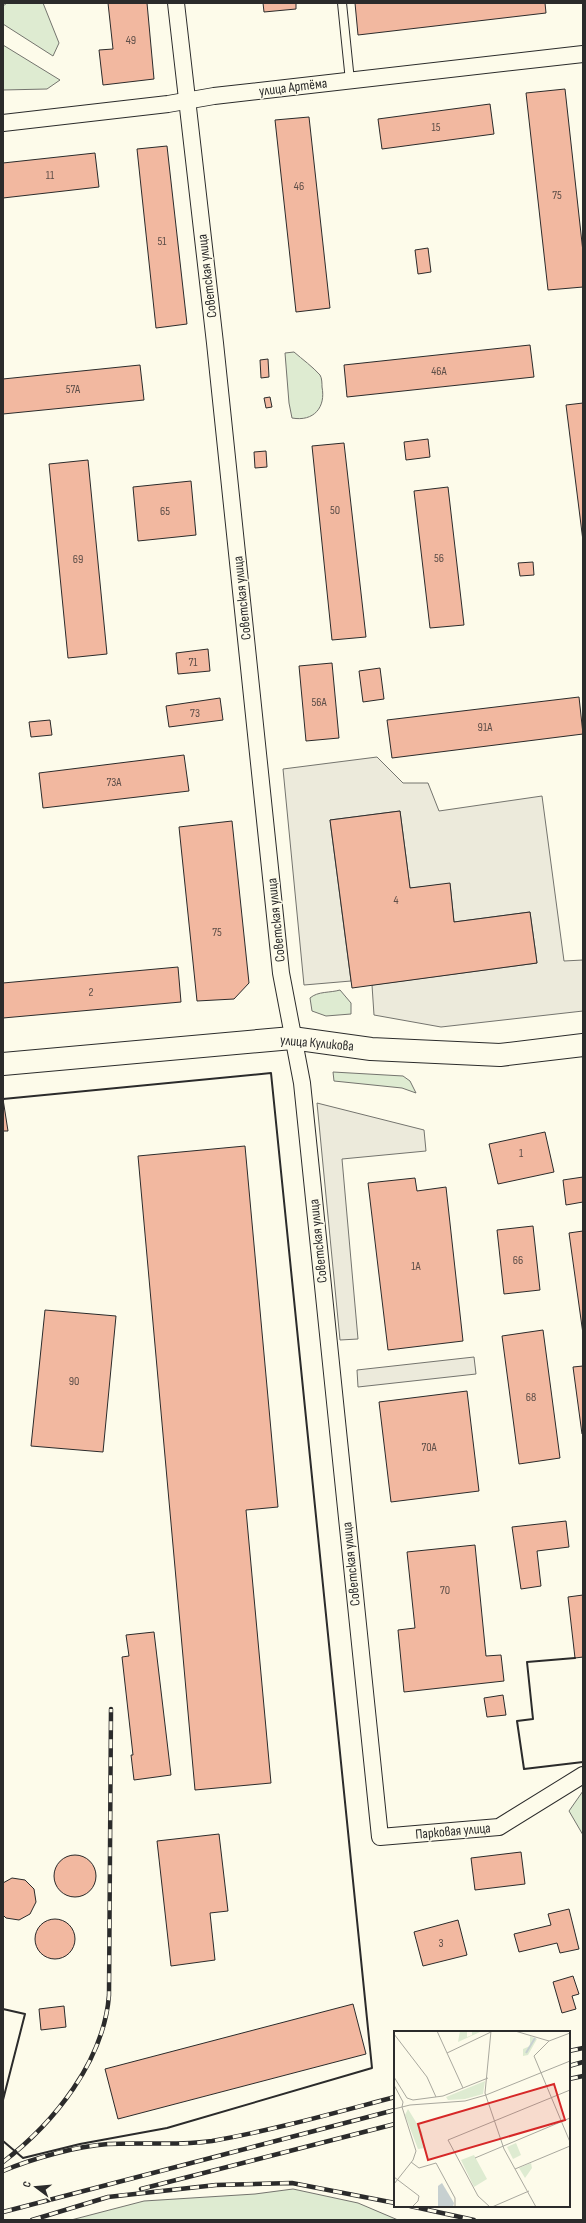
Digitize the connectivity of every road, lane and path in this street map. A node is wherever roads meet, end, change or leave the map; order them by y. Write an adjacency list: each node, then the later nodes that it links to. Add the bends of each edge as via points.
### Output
1 (176, 3): 5 (street, Советская улица)
2 (342, 3): 4 (lane)
3 (583, 54): 4 (street, улица Артёма)
4 (350, 80): 5 (street, улица Артёма)
5 (186, 101): 6 (street, улица Артёма); 7 (street, Советская улица, via 215,343 281,974)
6 (3, 123)
7 (292, 1038): 8 (main road, улица Куликова, via 371,1049 500,1055); 9 (main road, улица Куликова); 11 (street, Советская улица, via 302,1083)
8 (583, 1044)
9 (3, 1064)
10 (583, 1775): 11 (street, Парковая улица, via 499,1827)
11 (380, 1837)

